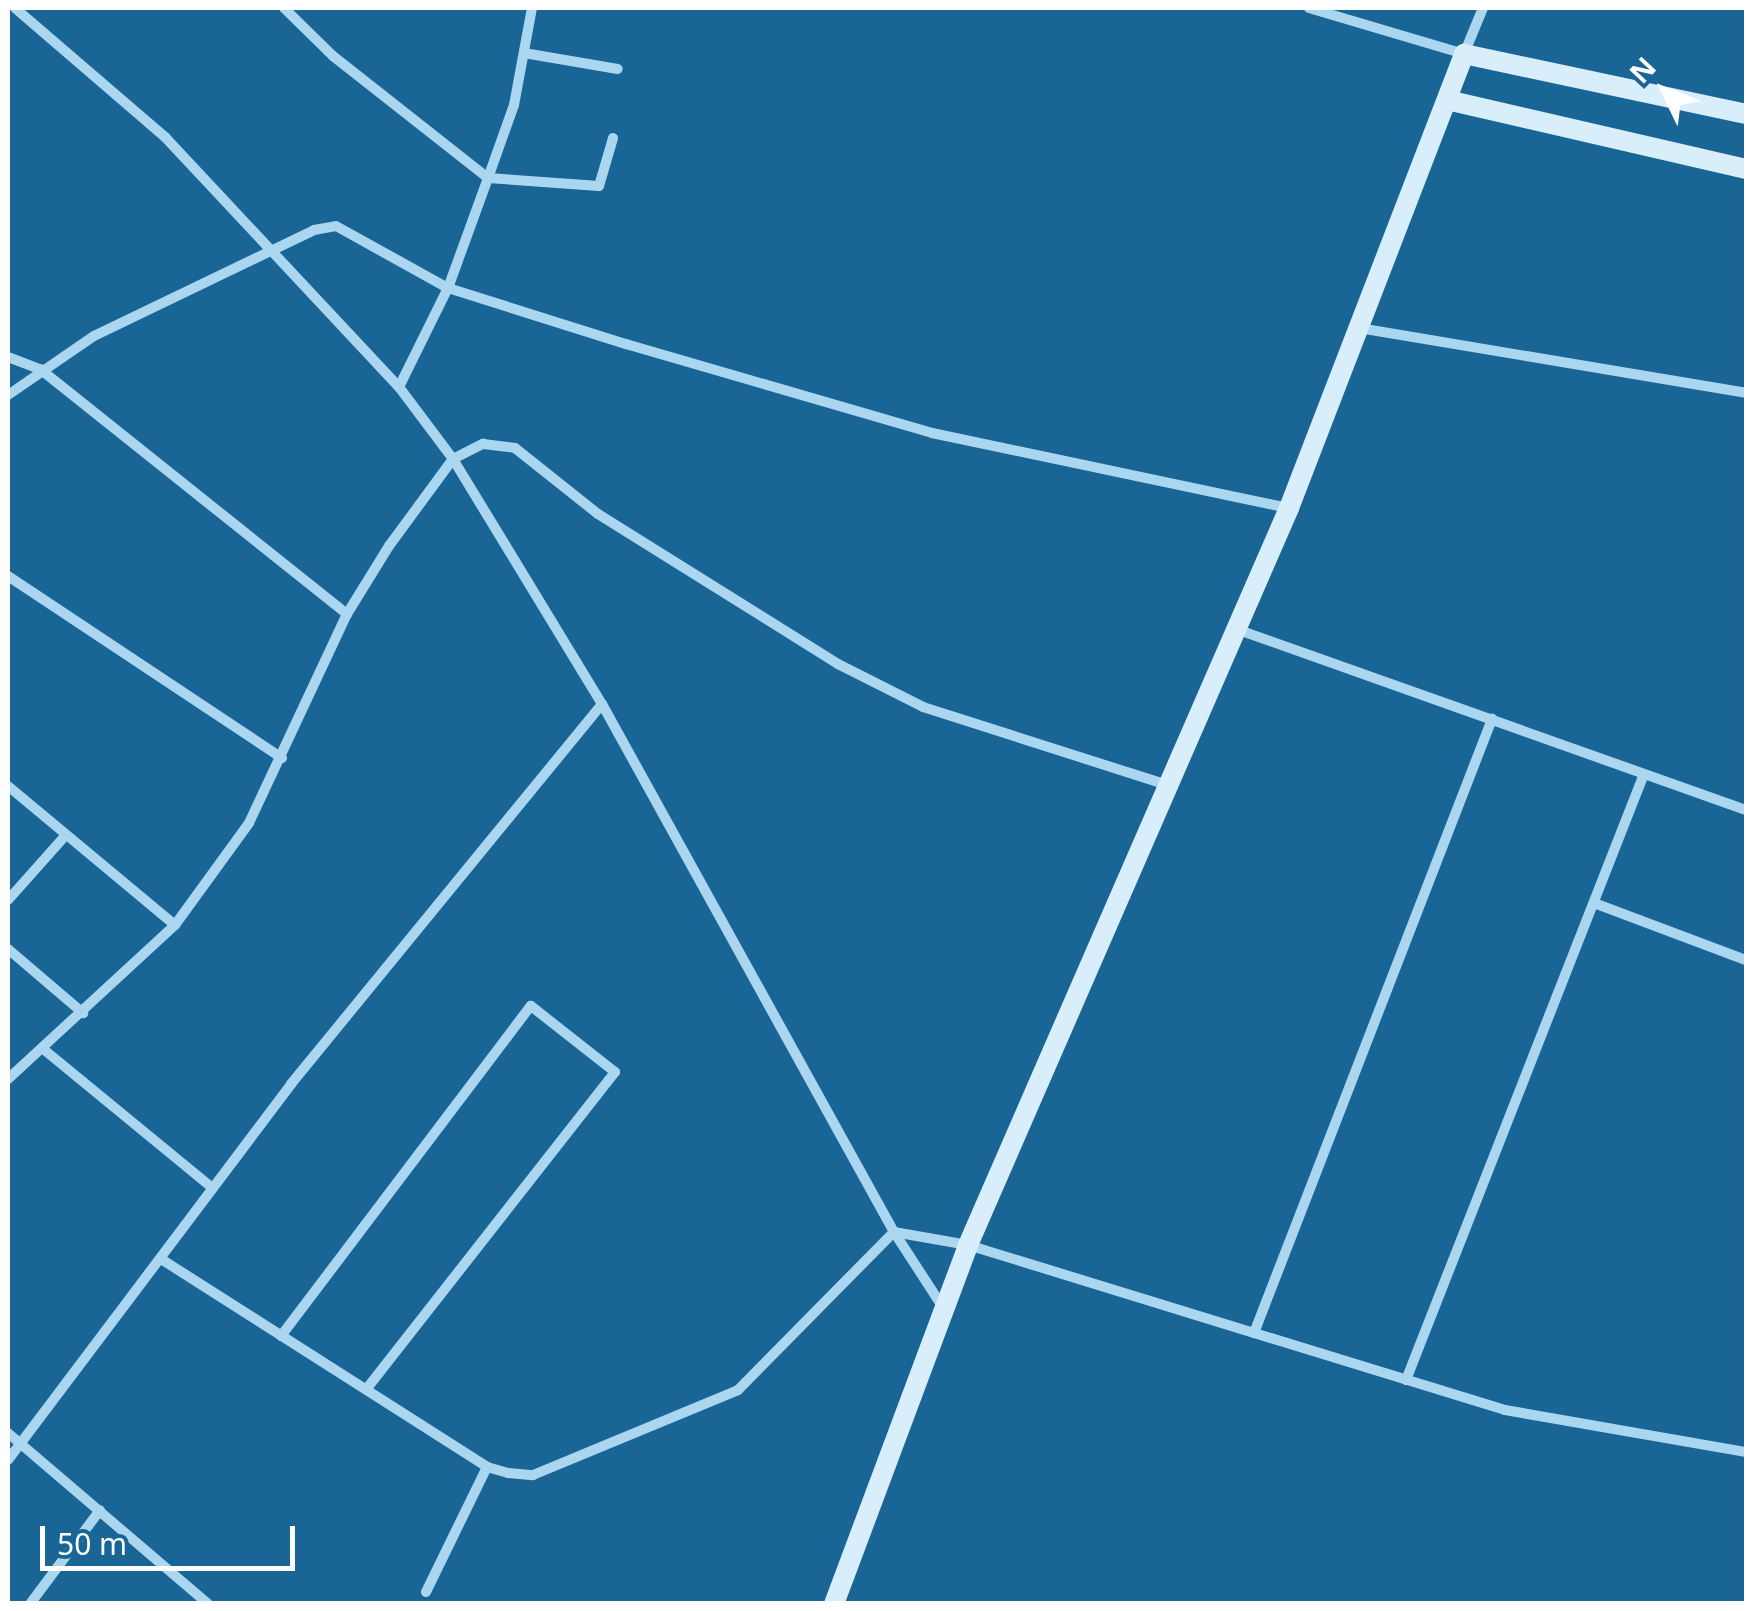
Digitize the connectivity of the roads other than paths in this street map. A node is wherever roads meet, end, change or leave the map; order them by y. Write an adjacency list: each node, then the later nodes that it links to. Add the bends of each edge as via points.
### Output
1 (15, 8): 14 (street, via 165,137)
2 (284, 8): 13 (street, via 347,68)
3 (532, 8): 6 (street)
4 (1309, 8): 7 (street)
5 (1483, 8): 7 (street)
6 (524, 53): 8 (street); 13 (street)
7 (1464, 54): 9 (street); 10 (street)
8 (618, 69)
9 (1448, 100): 12 (street); 16 (street)
10 (1746, 114)
11 (613, 138): 13 (street, via 599,186)
12 (1746, 169)
13 (488, 178): 15 (street)
14 (272, 250): 15 (street, via 336,226); 18 (street); 19 (street)
15 (448, 288): 19 (street); 23 (street, via 932,433)
16 (1358, 328): 20 (street); 23 (street)
17 (8, 357): 18 (street)
18 (40, 369): 21 (street); 25 (street)
19 (399, 387): 22 (street)
20 (1746, 393)
21 (8, 395)
22 (453, 459): 25 (street); 27 (street); 31 (street, via 483,444 515,448 598,514 838,664 923,707)
23 (1289, 508): 26 (street)
24 (8, 576): 29 (street)
25 (348, 614): 29 (street)
26 (1236, 628): 28 (street); 31 (street)
27 (602, 704): 43 (street); 44 (street)
28 (1492, 719): 30 (street); 48 (street)
29 (282, 758): 37 (street, via 249,823)
30 (1644, 774): 33 (street); 36 (street)
31 (1168, 785): 45 (street)
32 (8, 786): 34 (street)
33 (1746, 810)
34 (66, 835): 35 (street); 37 (street)
35 (8, 900)
36 (1594, 903): 39 (street); 50 (street)
37 (174, 925): 40 (street)
38 (8, 948): 40 (street)
39 (1746, 960)
40 (83, 1013): 41 (street)
41 (42, 1048): 42 (street); 43 (street)
42 (8, 1079)
43 (211, 1187): 46 (street)
44 (894, 1232): 45 (street); 47 (street); 56 (street, via 738,1390 533,1474)
45 (968, 1245): 47 (street); 48 (street)
46 (161, 1259): 49 (street); 53 (street)
47 (944, 1309): 61 (street)
48 (1254, 1333): 50 (street)
49 (281, 1336): 51 (street); 51 (street, via 531,1006 615,1072)
50 (1406, 1380): 54 (street, via 1505,1410)
51 (366, 1390): 56 (street)
52 (8, 1433): 53 (street)
53 (21, 1443): 55 (street); 57 (street)
54 (1746, 1452)
55 (8, 1460)
56 (487, 1466): 58 (street)
57 (100, 1510): 59 (street); 60 (street)
58 (426, 1592)
59 (30, 1604)
60 (208, 1604)
61 (834, 1604)

